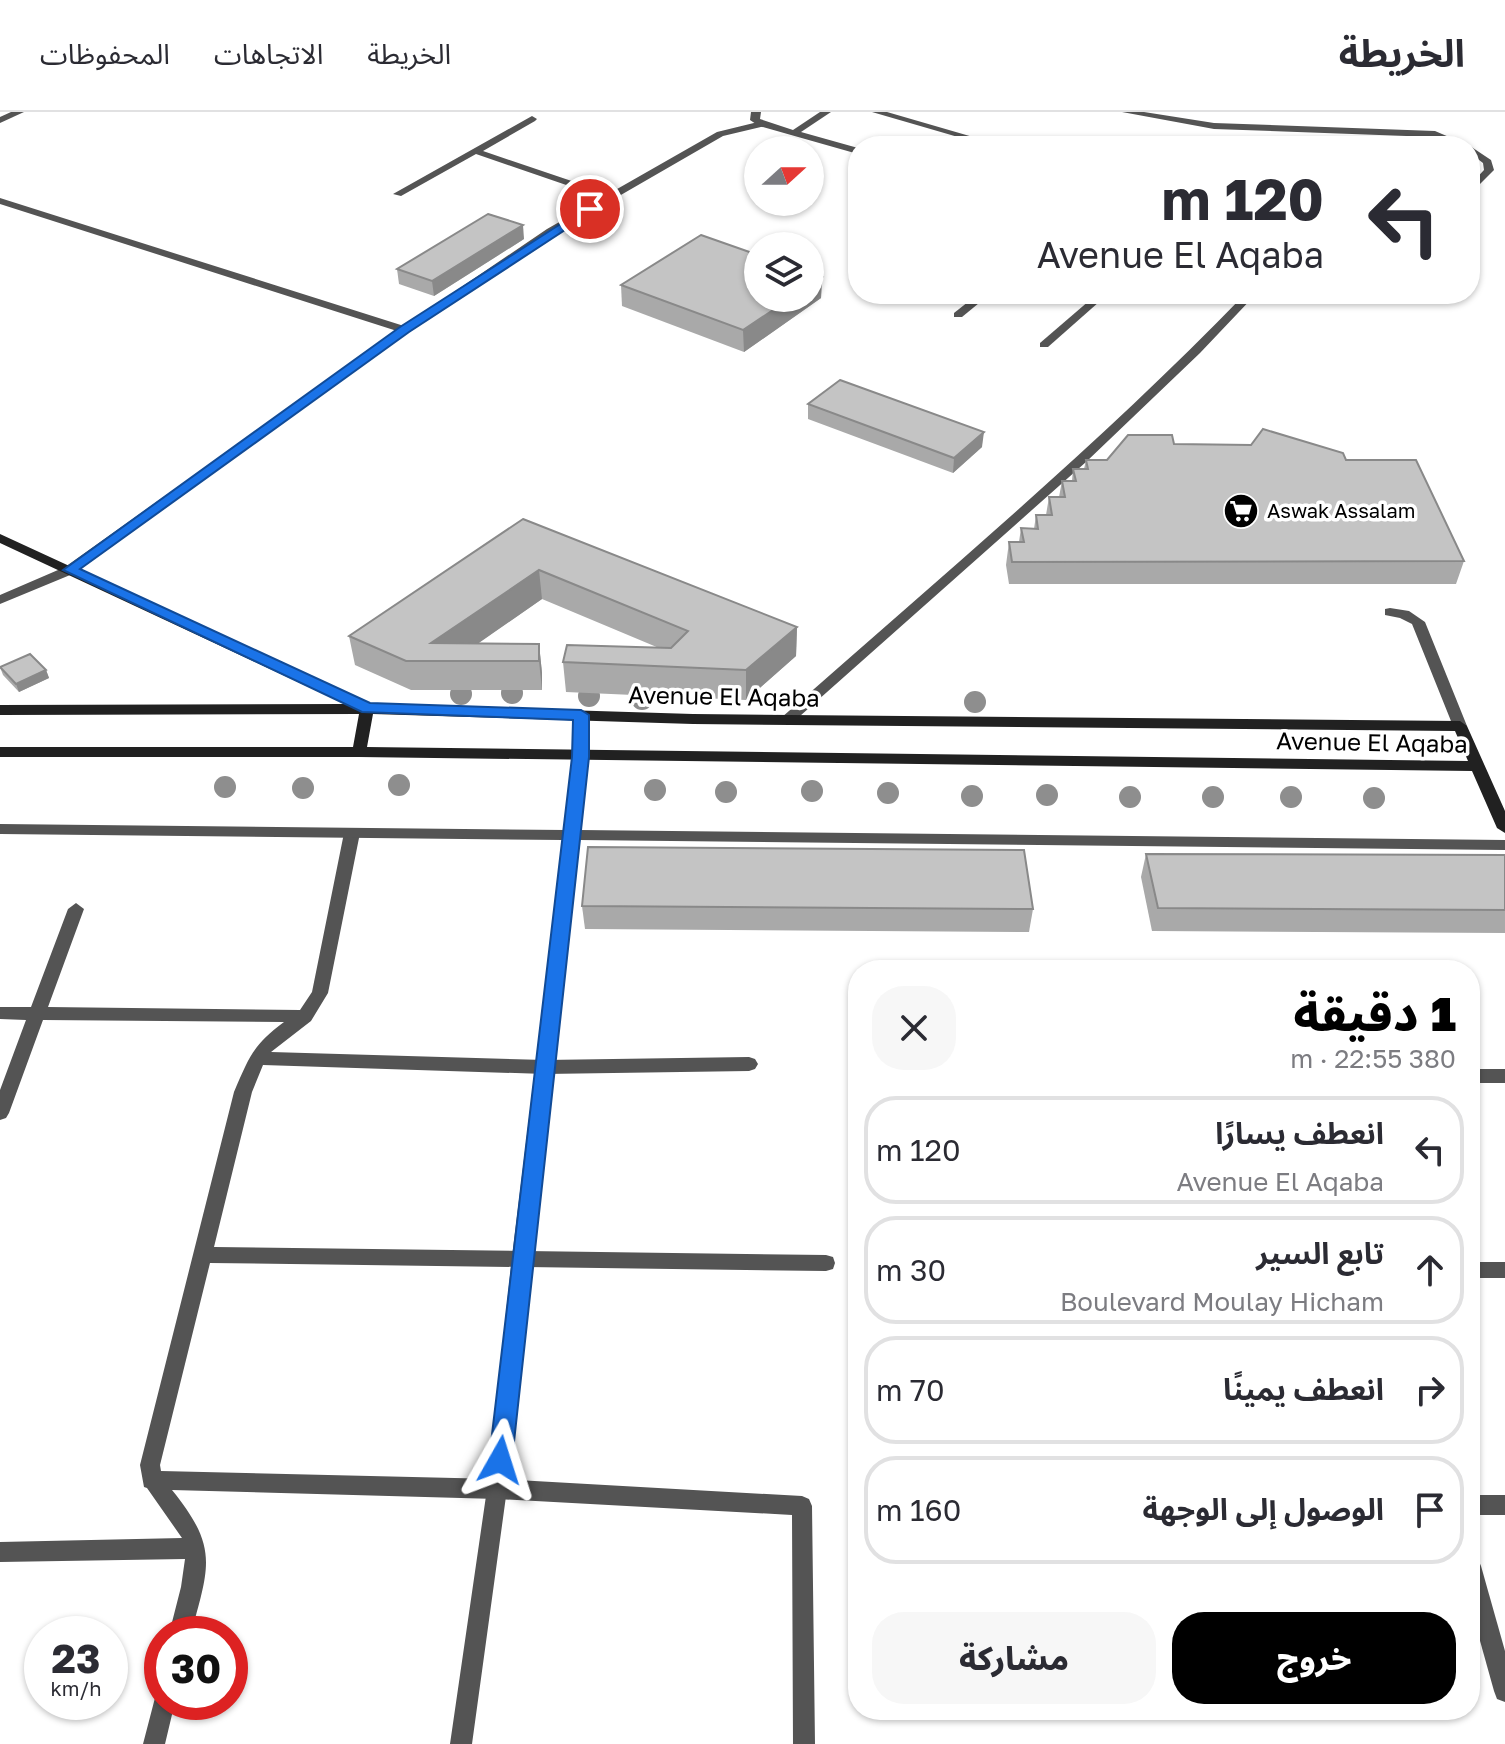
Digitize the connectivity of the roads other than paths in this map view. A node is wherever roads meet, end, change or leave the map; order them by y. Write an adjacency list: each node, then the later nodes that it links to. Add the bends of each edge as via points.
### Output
1 (19, 112): 7 (street)
2 (756, 112): 8 (street, via 755,120)
3 (826, 112): 9 (street)
4 (877, 112): 10 (street)
5 (1127, 112): 11 (street, via 1214,126)
6 (532, 119): 13 (street)
7 (0, 120)
8 (762, 124): 9 (street); 17 (street, via 720,134)
9 (794, 133): 12 (street)
10 (963, 136)
11 (1440, 136)
12 (848, 148)
13 (475, 151): 16 (street); 17 (street)
14 (1480, 156): 15 (street, via 1489,170)
15 (1480, 180)
16 (398, 194)
17 (610, 197): 23 (street)
18 (0, 201): 23 (street)
19 (972, 304): 22 (street)
20 (1091, 304): 24 (street)
21 (1241, 304): 32 (street, via 1025,512)
22 (958, 315)
23 (405, 330): 26 (street)
24 (1044, 345)
25 (0, 538): 26 (main road)
26 (70, 570): 27 (street); 29 (main road)
27 (0, 600)
28 (1390, 612): 33 (street, via 1418,622)
29 (367, 709): 30 (main road, Avenue El Aqaba); 31 (main road, Avenue El Aqaba); 35 (main road)
30 (0, 710)
31 (581, 715): 32 (main road, Avenue El Aqaba); 36 (street)
32 (786, 721): 33 (main road, Avenue El Aqaba)
33 (1460, 726): 37 (main road, Avenue El Aqaba)
34 (0, 752): 35 (main road, Avenue El Aqaba)
35 (359, 752): 36 (main road, Avenue El Aqaba)
36 (581, 757): 37 (main road, Avenue El Aqaba); 41 (street)
37 (1479, 766): 38 (main road)
38 (1505, 828)
39 (0, 829): 40 (street)
40 (352, 833): 41 (street); 46 (street, via 320,993)
41 (572, 834): 42 (street); 49 (street)
42 (1505, 845)
43 (76, 909): 45 (street)
44 (0, 1013): 45 (street)
45 (37, 1014): 46 (street); 52 (street)
46 (305, 1016): 47 (street, via 268,1043)
47 (257, 1058): 49 (street); 53 (street, via 243,1092)
48 (749, 1064): 49 (street)
49 (545, 1067): 54 (street)
50 (1480, 1076): 51 (street)
51 (1505, 1076)
52 (0, 1113)
53 (203, 1255): 54 (street); 58 (street, via 150,1465)
54 (521, 1257): 55 (street); 59 (street)
55 (826, 1263)
56 (1480, 1270): 57 (street)
57 (1505, 1270)
58 (151, 1480): 59 (street); 62 (street, via 193,1538)
59 (497, 1489): 69 (street); 70 (street, via 802,1506)
60 (1480, 1505): 61 (street)
61 (1505, 1505)
62 (194, 1548): 63 (street); 65 (street)
63 (0, 1552)
64 (1480, 1602): 66 (street)
65 (184, 1616)
66 (1505, 1691)
67 (160, 1720): 68 (street)
68 (154, 1744)
69 (461, 1744)
70 (804, 1744)

